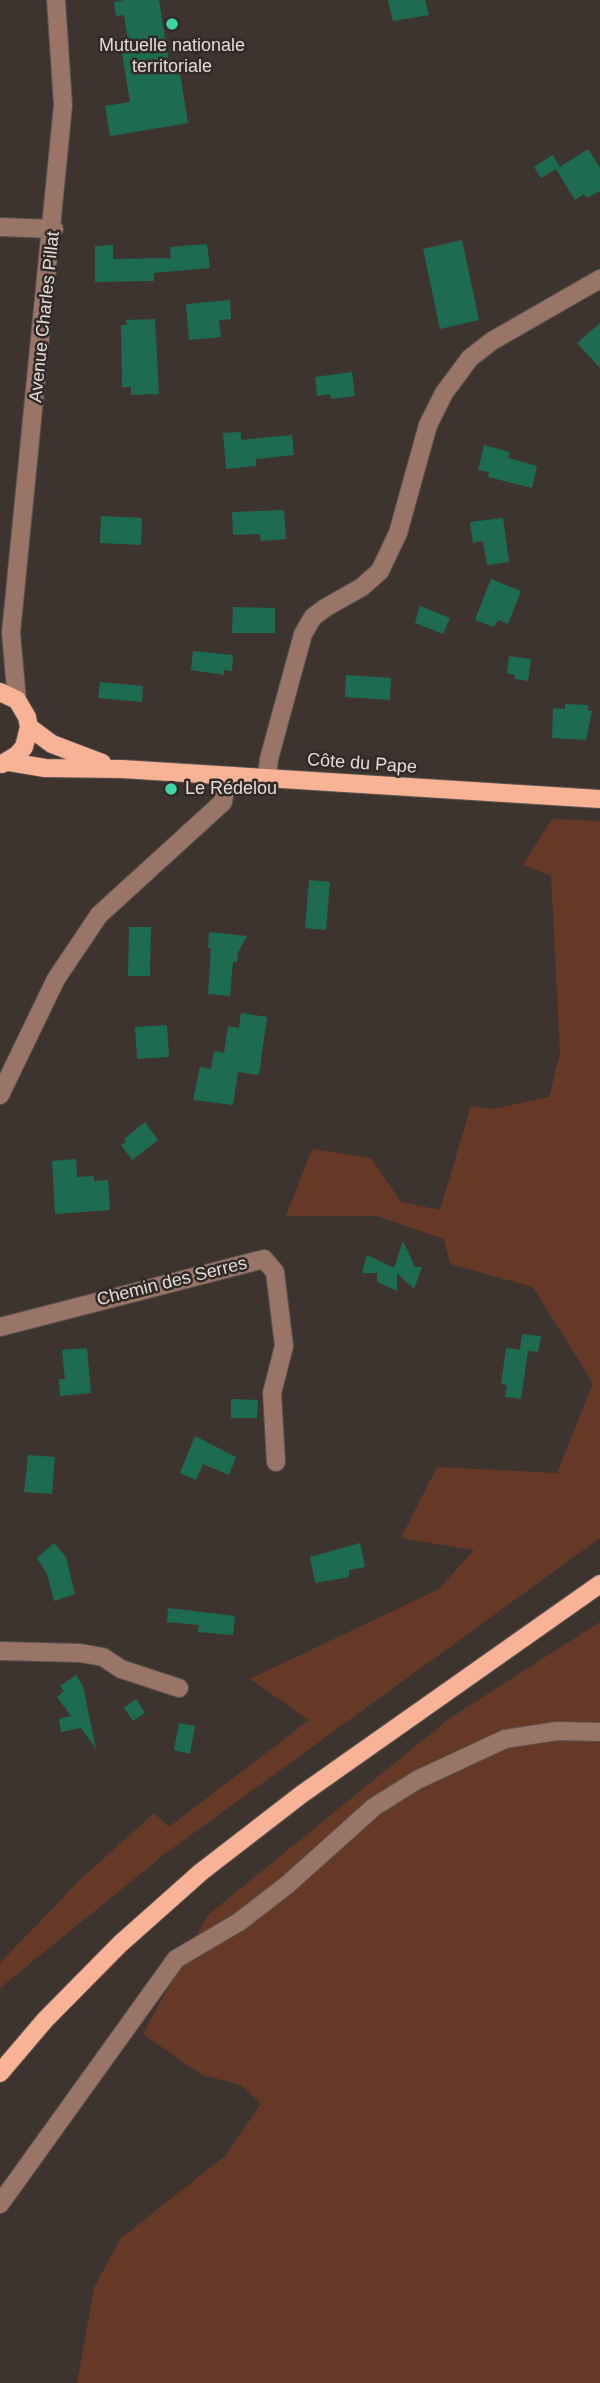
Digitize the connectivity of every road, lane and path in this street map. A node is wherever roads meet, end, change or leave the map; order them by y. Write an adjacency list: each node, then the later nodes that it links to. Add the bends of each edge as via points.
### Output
1 (56, 0): 3 (street, Avenue Charles Pillat, via 63,105)
2 (0, 227): 3 (street)
3 (54, 229): 5 (street, Avenue Charles Pillat)
4 (600, 279): 13 (street, via 492,341 470,358 444,393 428,425 398,533 380,571 319,612 303,634)
5 (11, 633): 6 (street, Avenue Charles Pillat); 8 (street, Avenue Charles Pillat)
6 (0, 654)
7 (0, 691): 8 (main road)
8 (17, 701): 9 (main road)
9 (29, 727): 10 (main road, via 24,747); 11 (main road, Côte du Pape, via 77,756)
10 (4, 763): 11 (main road, Côte du Pape)
11 (122, 769): 12 (main road, Côte du Pape)
12 (227, 776): 13 (main road, Côte du Pape); 15 (street, via 223,802 99,915 56,979)
13 (267, 778): 14 (main road, Côte du Pape)
14 (600, 799)
15 (0, 1095)
16 (0, 1327): 17 (street, Chemin des Serres, via 264,1259 275,1272 284,1346 272,1393)
17 (276, 1462)
18 (600, 1584): 22 (main road, via 302,1794 201,1872 120,1944)
19 (0, 1651): 20 (street, via 103,1657 121,1669)
20 (179, 1688)
21 (600, 1732): 23 (street, via 557,1731 505,1739 418,1780 374,1807 288,1885 239,1922 176,1959)
22 (0, 2073)
23 (0, 2204)

